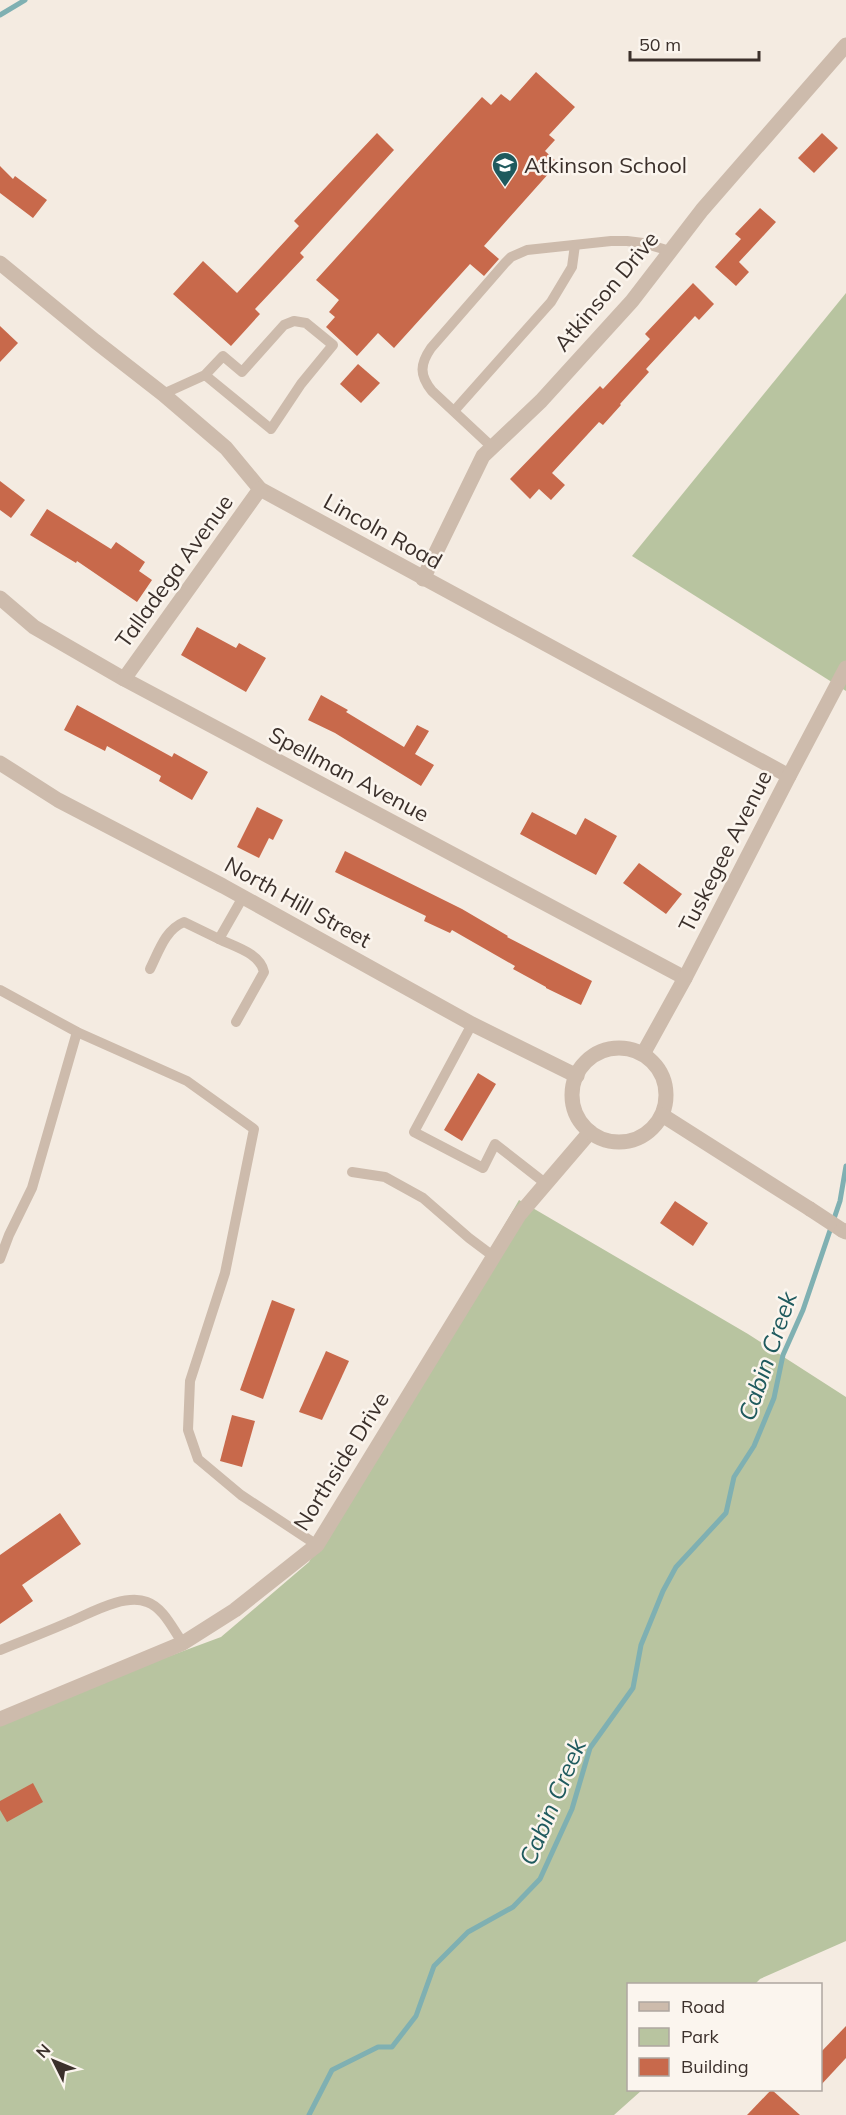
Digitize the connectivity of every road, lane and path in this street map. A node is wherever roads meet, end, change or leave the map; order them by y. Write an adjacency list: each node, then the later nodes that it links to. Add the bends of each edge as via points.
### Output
1 (846, 45): 3 (street, Atkinson Drive)
2 (575, 245): 3 (lane, via 627,241); 7 (lane, via 572,267 551,302); 7 (lane, via 527,250 511,257 431,348 423,360 423,376 432,391)
3 (670, 251): 8 (street, Atkinson Drive, via 632,301 541,402)
4 (0, 262): 6 (street, Lincoln Road)
5 (205, 375): 5 (lane, via 223,356 242,372 284,325 294,321 306,323 333,345 271,429); 6 (lane)
6 (163, 394): 9 (street, Lincoln Road, via 226,448)
7 (454, 411): 8 (lane)
8 (492, 447): 10 (street, Atkinson Drive, via 480,460)
9 (260, 489): 10 (street, Lincoln Road); 13 (street, Talladega Avenue)
10 (423, 579): 15 (street, Lincoln Road)
11 (0, 598): 13 (street, Spellman Avenue, via 34,627)
12 (846, 668): 15 (street, Tuskegee Avenue)
13 (124, 679): 19 (street, Spellman Avenue)
14 (0, 762): 16 (street, North Hill Street, via 58,800)
15 (789, 776): 19 (street, Tuskegee Avenue)
16 (243, 897): 17 (lane); 22 (street, North Hill Street)
17 (219, 939): 18 (lane, via 184,922 176,925); 21 (lane, via 257,958 264,972)
18 (150, 969)
19 (685, 978): 24 (street, Tuskegee Avenue)
20 (0, 990): 23 (lane)
21 (236, 1022)
22 (472, 1024): 25 (street, North Hill Street); 29 (lane, via 414,1132 483,1168 495,1144)
23 (77, 1032): 31 (lane, via 32,1188); 34 (lane, via 187,1082 254,1129 225,1274 190,1382 188,1430 198,1460 241,1495)
24 (643, 1054): 25 (street, via 613,1048 585,1063); 26 (street, via 662,1074 666,1101)
25 (577, 1076): 27 (street, via 573,1106)
26 (662, 1115): 27 (street, via 643,1136 630,1141 602,1139); 30 (street)
27 (590, 1132): 29 (street, Northside Drive)
28 (352, 1172): 32 (lane, via 385,1177 423,1198)
29 (545, 1183): 32 (street, Northside Drive)
30 (844, 1231)
31 (4, 1233): 33 (lane)
32 (493, 1256): 34 (street, Northside Drive)
33 (0, 1259)
34 (317, 1545): 35 (street, Northside Drive, via 235,1610)
35 (183, 1643): 36 (lane, via 159,1609 132,1600 98,1608); 37 (street, Northside Drive)
36 (0, 1650)
37 (0, 1719)

